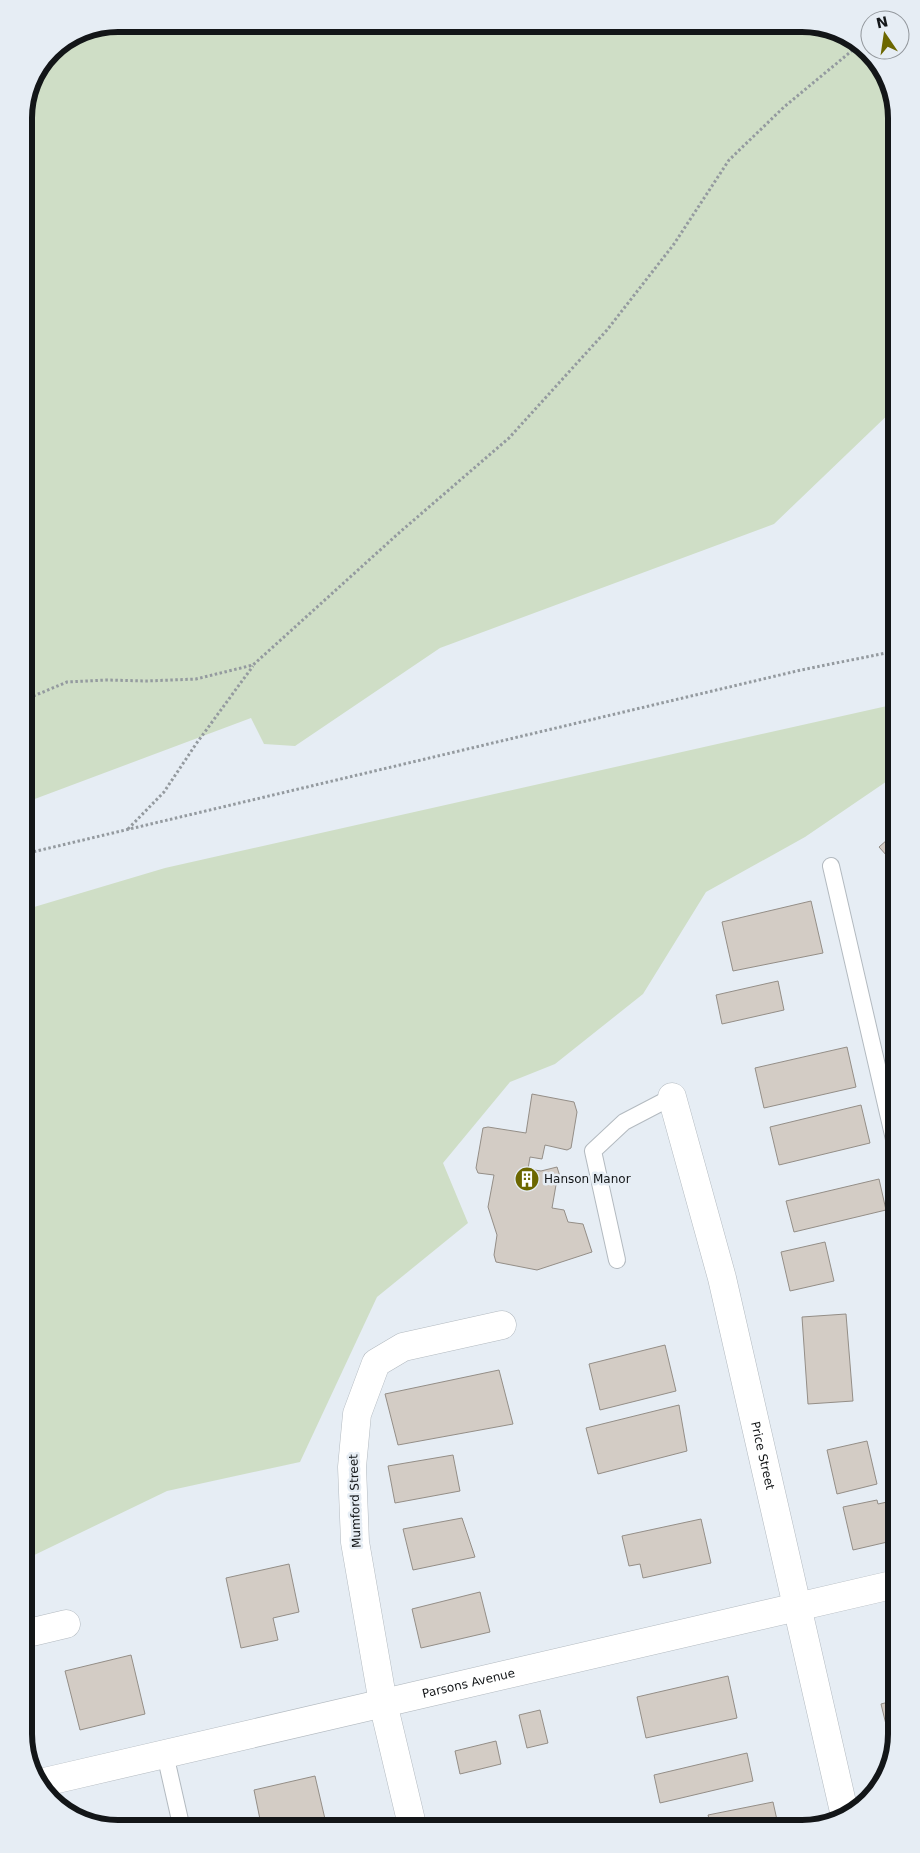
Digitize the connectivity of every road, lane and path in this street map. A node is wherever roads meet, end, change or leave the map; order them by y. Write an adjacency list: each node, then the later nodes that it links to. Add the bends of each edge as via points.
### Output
1 (853, 50): 3 (path, via 784,107 729,160 674,244 607,330 509,438)
2 (888, 653): 5 (path, via 801,670)
3 (253, 666): 4 (path, via 196,679 67,682); 5 (path, via 164,792)
4 (33, 696)
5 (127, 830): 6 (path)
6 (33, 852)
7 (831, 866): 9 (lane)
8 (672, 1097): 10 (lane, via 624,1122 593,1151); 13 (street, Price Street, via 722,1278)
9 (888, 1113)
10 (617, 1260)
11 (502, 1325): 16 (street, Mumford Street, via 403,1347 376,1363 357,1414 352,1467 355,1542)
12 (888, 1586): 13 (street, Parsons Avenue)
13 (797, 1607): 16 (street, Parsons Avenue); 19 (street, Price Street)
14 (66, 1624): 15 (street)
15 (32, 1632)
16 (383, 1704): 17 (street, Parsons Avenue); 21 (street, Mumford Street)
17 (165, 1754): 18 (street, Parsons Avenue); 20 (lane)
18 (46, 1782)
19 (844, 1810)
20 (180, 1820)
21 (410, 1820)

